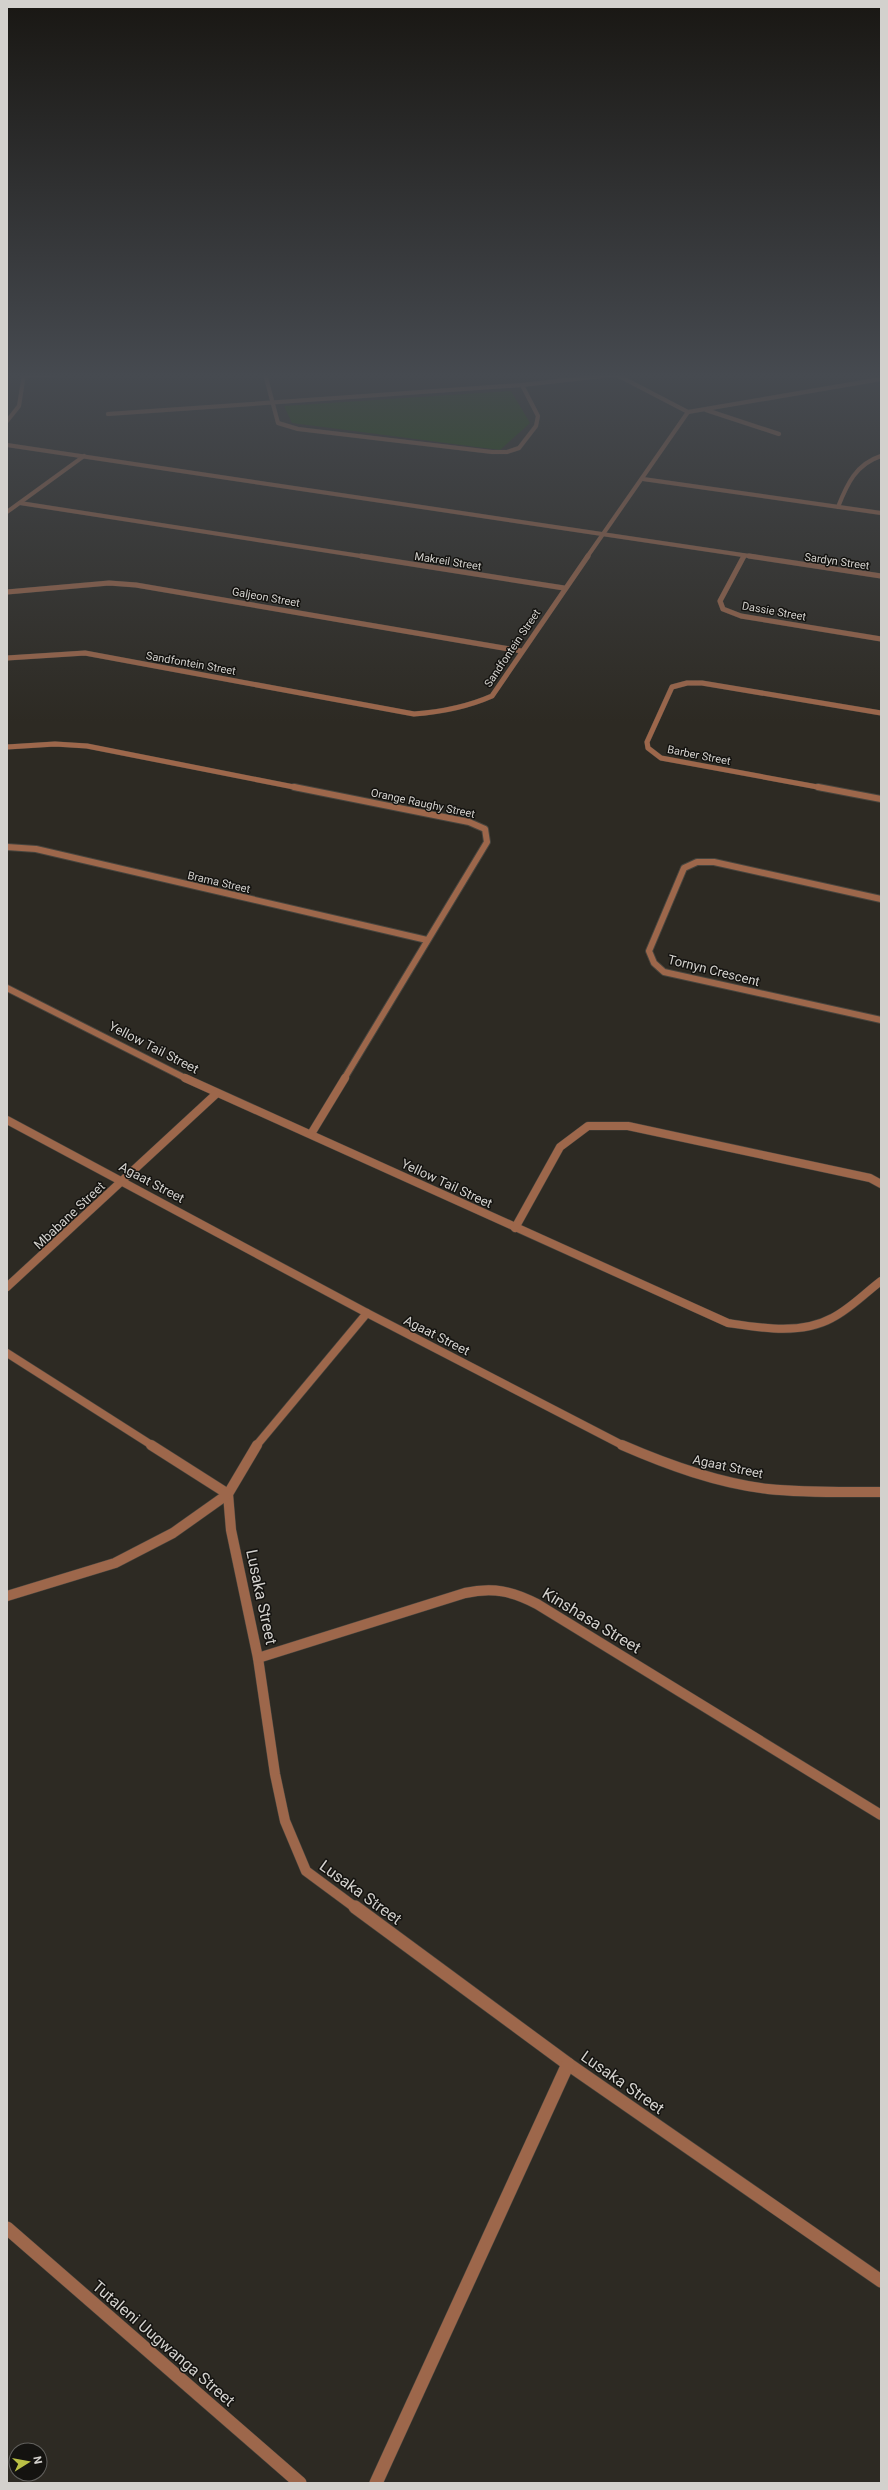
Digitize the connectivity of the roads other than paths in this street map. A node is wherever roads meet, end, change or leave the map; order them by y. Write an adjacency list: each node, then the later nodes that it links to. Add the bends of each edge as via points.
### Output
1 (37, 490): 6 (street)
2 (308, 490): 10 (street, Sardyn Street)
3 (635, 490): 10 (street, Sandfontein Street)
4 (722, 490): 7 (street)
5 (845, 490): 7 (street)
6 (20, 503): 8 (street); 13 (street, Makreil Street)
7 (838, 507): 9 (street)
8 (7, 512)
9 (881, 513)
10 (601, 535): 11 (street, Sardyn Street); 13 (street, Sandfontein Street)
11 (744, 556): 12 (street, Sardyn Street); 15 (street, Dassie Street, via 720,601 723,609 741,616)
12 (881, 576)
13 (564, 588): 16 (street, Sandfontein Street)
14 (7, 592): 16 (street, Galjeon Street, via 109,582 136,585)
15 (881, 639)
16 (521, 651): 17 (street, Sandfontein Street, via 492,696 456,709 414,714 85,653)
17 (7, 658)
18 (881, 713): 20 (street, Barber Street, via 702,683 687,683 672,687 647,742 648,748 661,758)
19 (7, 747): 23 (street, Orange Raughy Street, via 73,744 477,825 485,829 487,842)
20 (881, 799)
21 (7, 847): 23 (street, Brama Street, via 36,849)
22 (881, 899): 25 (street, Tornyn Crescent, via 714,862 697,862 684,868 649,951 654,963 664,972)
23 (427, 940): 28 (street, Orange Raughy Street)
24 (7, 988): 26 (street, Yellow Tail Street)
25 (881, 1020)
26 (216, 1094): 28 (street, Yellow Tail Street); 29 (street, Mbabane Street)
27 (7, 1120): 29 (street, Agaat Street)
28 (311, 1134): 31 (street, Yellow Tail Street)
29 (123, 1181): 33 (street, Mbabane Street); 34 (street, Agaat Street)
30 (881, 1184): 31 (street, via 870,1178 628,1126 588,1126 560,1147)
31 (515, 1228): 32 (street, Yellow Tail Street, via 697,1311 728,1323 762,1329 796,1327 827,1321)
32 (881, 1280)
33 (7, 1288)
34 (367, 1314): 36 (street, Agaat Street, via 617,1443 679,1469 721,1480 789,1491); 37 (street, via 252,1451)
35 (7, 1353): 37 (street)
36 (881, 1492)
37 (228, 1494): 38 (street, via 173,1533 115,1563); 39 (street, Lusaka Street, via 231,1530)
38 (7, 1596)
39 (258, 1658): 40 (street, Kinshasa Street, via 465,1593 489,1587 512,1592 537,1604); 41 (street, Lusaka Street, via 275,1774 285,1820 306,1871)
40 (881, 1815)
41 (568, 2064): 43 (street, Lusaka Street); 45 (street)
42 (7, 2228): 44 (street, Tutaleni Uugwanga Street)
43 (881, 2280)
44 (300, 2483)
45 (376, 2483)

